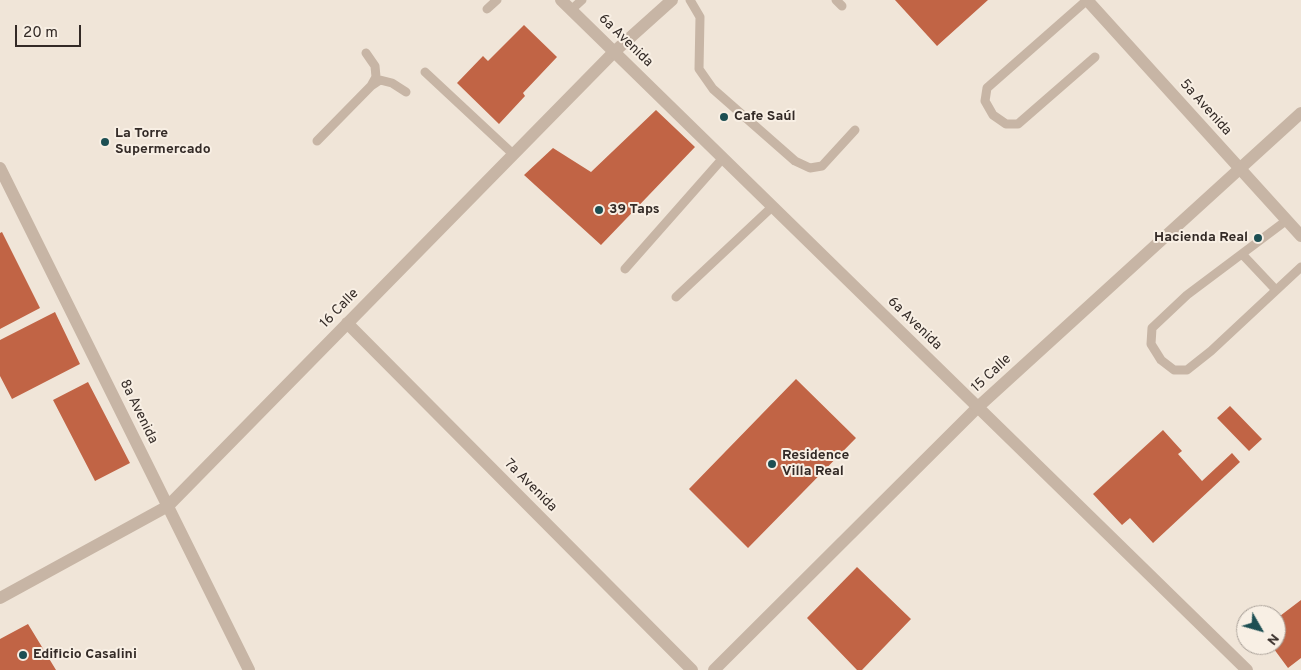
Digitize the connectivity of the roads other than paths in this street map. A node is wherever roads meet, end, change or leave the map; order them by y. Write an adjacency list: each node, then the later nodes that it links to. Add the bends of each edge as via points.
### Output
1 (497, 0): 7 (lane)
2 (561, 0): 8 (street, 6a Avenida)
3 (582, 0): 8 (lane)
4 (672, 0): 9 (street, 16 Calle)
5 (690, 0): 16 (lane, via 700,17 699,69 713,89 795,161 810,168 822,166)
6 (1087, 0): 11 (lane, via 987,88 985,101 993,115 1006,124 1018,124); 21 (street, 5a Avenida)
7 (487, 10)
8 (571, 10): 9 (street, 6a Avenida)
9 (614, 52): 18 (street, 16 Calle); 19 (street, 6a Avenida)
10 (366, 53): 13 (lane, via 375,66 376,77)
11 (1095, 57)
12 (425, 72): 18 (lane)
13 (371, 86): 14 (lane, via 380,80 392,82); 17 (lane)
14 (406, 92)
15 (1301, 113): 21 (street, 15 Calle)
16 (854, 130)
17 (317, 141)
18 (513, 154): 30 (street, 16 Calle)
19 (723, 158): 22 (street, 6a Avenida); 27 (lane)
20 (0, 168): 32 (street, 8a Avenida)
21 (1240, 168): 23 (street, 5a Avenida); 31 (street, 15 Calle)
22 (772, 207): 29 (lane); 31 (street, 6a Avenida)
23 (1287, 220): 24 (street, 5a Avenida); 25 (lane)
24 (1301, 236)
25 (1242, 254): 28 (lane); 28 (lane, via 1187,295 1152,328 1151,344 1161,360 1174,370 1187,370)
26 (1301, 267): 28 (lane)
27 (624, 269)
28 (1275, 289)
29 (676, 297)
30 (347, 323): 32 (street, 16 Calle); 35 (street, 7a Avenida)
31 (978, 407): 36 (street, 15 Calle); 37 (street, 6a Avenida)
32 (168, 506): 33 (street, 16 Calle); 34 (street, 8a Avenida)
33 (0, 598)
34 (249, 670)
35 (692, 670)
36 (714, 670)
37 (1247, 670)

